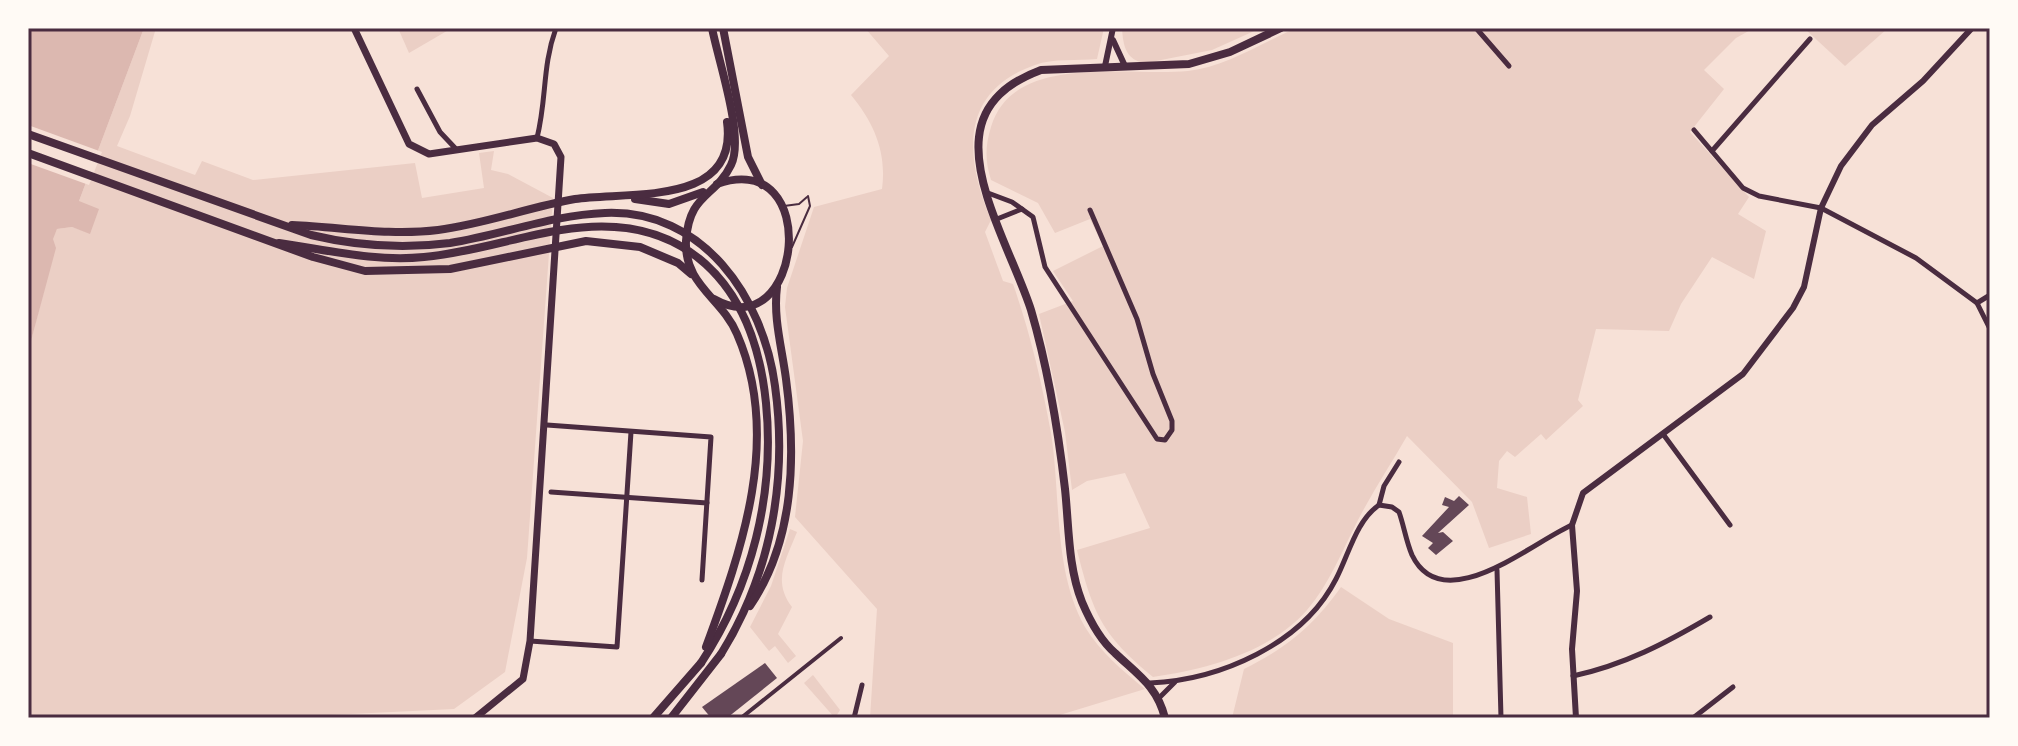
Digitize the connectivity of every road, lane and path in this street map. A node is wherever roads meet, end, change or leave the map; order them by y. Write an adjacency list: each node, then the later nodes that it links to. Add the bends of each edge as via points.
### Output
1 (354, 28): 19 (main road, via 409,144 429,154)
2 (556, 28): 18 (street, via 545,59 545,103)
3 (712, 28): 14 (main road)
4 (723, 28): 22 (main road, via 748,157)
5 (1113, 28): 10 (street)
6 (1281, 28): 12 (main road, via 1189,64)
7 (1476, 28): 13 (street)
8 (1972, 28): 27 (street, via 1872,125 1841,166)
9 (1810, 39): 20 (street)
10 (1113, 40): 11 (street); 12 (street)
11 (1105, 66): 12 (main road); 24 (main road, via 1041,70 998,94 979,133 980,167)
12 (1125, 66)
13 (1509, 66)
14 (724, 88): 23 (main road, via 735,149 731,166); 25 (main road, via 726,143 717,166 698,183 671,193)
15 (417, 89): 19 (street, via 440,132)
16 (1694, 130): 20 (street)
17 (28, 134): 31 (main road)
18 (537, 138): 19 (main road); 40 (main road, via 554,144 561,157)
19 (457, 150)
20 (1712, 151): 27 (street, via 1743,188)
21 (28, 153): 32 (main road)
22 (762, 185): 23 (main road, via 728,180); 26 (main road)
23 (711, 187): 25 (main road, via 669,204); 34 (main road, via 694,206 688,226)
24 (988, 193): 28 (street); 30 (main road)
25 (614, 196): 31 (main road, via 423,232)
26 (783, 206): 33 (main road); 33 (lane, via 799,204 808,196 810,206)
27 (1821, 208): 38 (street, via 1916,258); 42 (street, via 1804,287 1793,308 1743,374)
28 (1025, 209): 29 (street, via 1033,217 1045,267 1157,439 1165,440 1172,421 1137,319); 30 (street)
29 (1090, 210)
30 (997, 219): 59 (main road, via 1031,312 1048,379 1082,602 1113,652)
31 (284, 225): 53 (main road, via 335,241 407,247 579,215 617,213 649,218 683,232 720,260 754,309 770,356 779,414 780,474 771,534)
32 (279, 243): 34 (main road, via 365,271 405,272 475,265 551,246 612,241 651,251); 56 (main road, via 409,259 607,225 646,230 699,257 742,312 764,383 767,473 757,533 731,611)
33 (788, 256): 35 (main road)
34 (691, 274): 36 (main road)
35 (777, 287): 36 (main road, via 761,300 732,305); 53 (main road, via 775,316 791,413 791,475 781,536 766,583)
36 (706, 295): 56 (main road, via 736,332 756,431 751,505 734,572)
37 (1990, 295): 38 (street)
38 (1977, 303): 39 (street)
39 (1990, 329)
40 (547, 425): 41 (street); 55 (main road)
41 (631, 431): 45 (street); 46 (street, via 711,437)
42 (1663, 434): 48 (street, via 1591,484); 49 (street)
43 (1399, 462): 47 (street)
44 (551, 492): 45 (street)
45 (627, 498): 46 (street); 55 (street, via 617,647)
46 (707, 503): 51 (street)
47 (1379, 505): 50 (street, via 1399,512 1412,555 1435,577 1464,578); 58 (street, via 1369,512 1335,582 1310,616 1274,645)
48 (1572, 525): 50 (street); 57 (street, via 1577,591)
49 (1730, 525)
50 (1497, 570): 69 (street)
51 (702, 580)
52 (1710, 617): 57 (street, via 1643,654)
53 (739, 623): 65 (main road)
54 (841, 638): 66 (street)
55 (530, 641): 63 (main road, via 523,679)
56 (701, 663): 64 (main road)
57 (1572, 676): 70 (street)
58 (1175, 682): 59 (street); 62 (street)
59 (1150, 683): 62 (main road)
60 (862, 685): 67 (street)
61 (1733, 687): 71 (street)
62 (1160, 697): 68 (main road)
63 (475, 718)
64 (653, 718)
65 (671, 718)
66 (741, 718)
67 (854, 718)
68 (1165, 718)
69 (1501, 718)
70 (1576, 718)
71 (1693, 718)

